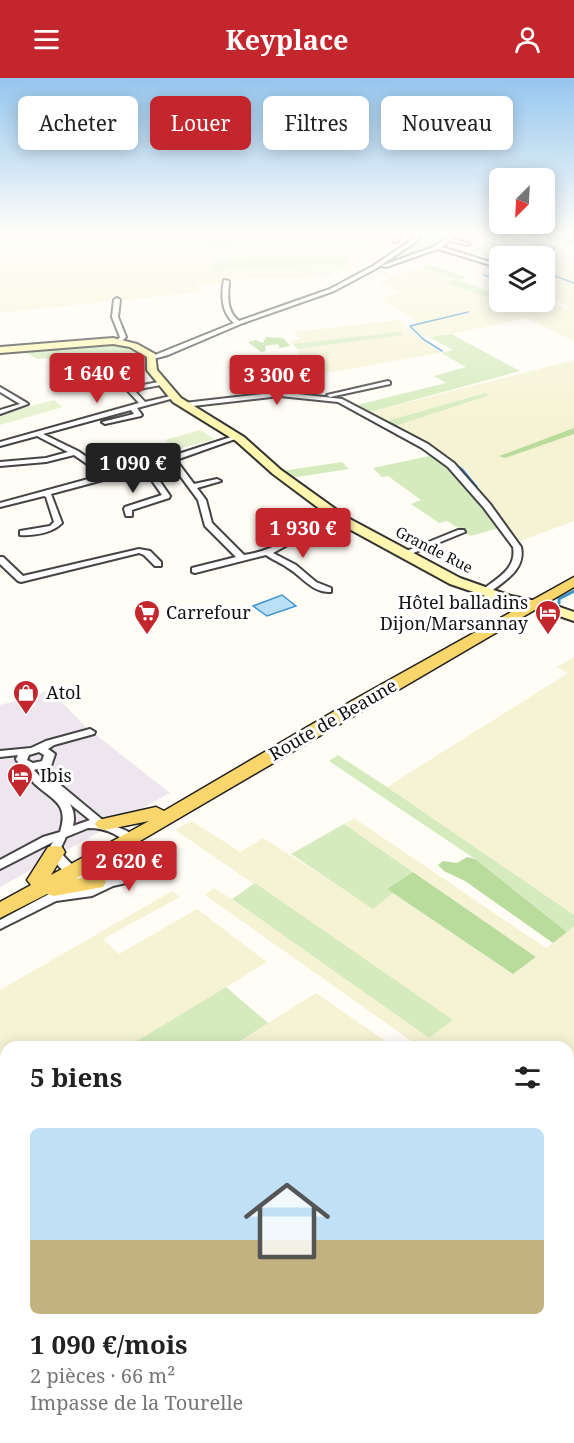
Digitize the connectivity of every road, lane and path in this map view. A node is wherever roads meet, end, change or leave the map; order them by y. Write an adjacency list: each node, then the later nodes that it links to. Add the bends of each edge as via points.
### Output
1 (226, 296): 4 (street)
2 (316, 296): 5 (street)
3 (117, 300): 7 (street, via 116,320 123,338)
4 (232, 317): 5 (street); 6 (street)
5 (253, 318): 6 (street)
6 (238, 323): 9 (street)
7 (120, 341): 8 (main road); 9 (main road)
8 (0, 350)
9 (153, 357): 10 (main road, Grande Rue, via 152,370)
10 (164, 383): 14 (main road, Grande Rue); 15 (street, via 129,389)
11 (388, 383): 13 (street)
12 (0, 389): 17 (street, via 25,404)
13 (327, 397): 14 (street, via 280,393); 44 (street, via 340,400 425,446 464,478 513,539 520,556)
14 (179, 401): 15 (street); 20 (main road, Grande Rue)
15 (144, 404): 16 (street)
16 (132, 407): 18 (street, via 139,415); 19 (street)
17 (0, 412)
18 (105, 422)
19 (38, 434): 21 (street); 22 (street)
20 (238, 438): 23 (street); 32 (main road, Grande Rue)
21 (6, 445)
22 (75, 453): 24 (street, via 39,461); 26 (street)
23 (172, 459): 25 (street); 28 (street)
24 (5, 461)
25 (146, 466): 26 (street); 31 (street, via 166,496 128,511)
26 (109, 476): 29 (street)
27 (217, 481): 28 (street)
28 (193, 487): 37 (street, via 202,500 208,524)
29 (45, 493): 30 (street); 33 (street, via 58,523 52,528)
30 (0, 505)
31 (119, 507)
32 (335, 514): 35 (street); 36 (main road, Grande Rue)
33 (23, 532)
34 (462, 532): 36 (street)
35 (267, 553): 37 (street); 43 (street, via 306,581)
36 (403, 554): 44 (main road, Grande Rue, via 447,578)
37 (242, 558): 40 (street)
38 (0, 560): 39 (street, via 21,579 139,551)
39 (158, 564)
40 (195, 570)
41 (574, 571): 45 (main road)
42 (574, 581): 45 (main road)
43 (328, 590)
44 (485, 592): 45 (main road, Grande Rue)
45 (528, 603): 46 (main road, Grande Rue); 52 (main road, Route de Beaune)
46 (574, 617)
47 (90, 732): 49 (street)
48 (0, 754): 49 (street)
49 (41, 754): 51 (street, via 38,766); 51 (street, via 22,756); 53 (street, via 47,780)
50 (0, 759): 51 (street)
51 (24, 764): 55 (street, via 69,809 71,819)
52 (161, 816): 53 (main road); 54 (main road)
53 (102, 824): 54 (street); 55 (street, via 78,826)
54 (132, 840): 55 (main road); 57 (street, via 140,865 132,874)
55 (62, 851): 56 (street, via 28,849); 57 (street, via 82,879); 58 (main road)
56 (0, 865)
57 (102, 882): 58 (main road); 61 (street, via 92,892 53,897)
58 (34, 887): 59 (main road); 60 (main road)
59 (0, 900)
60 (0, 911)
61 (0, 925)

